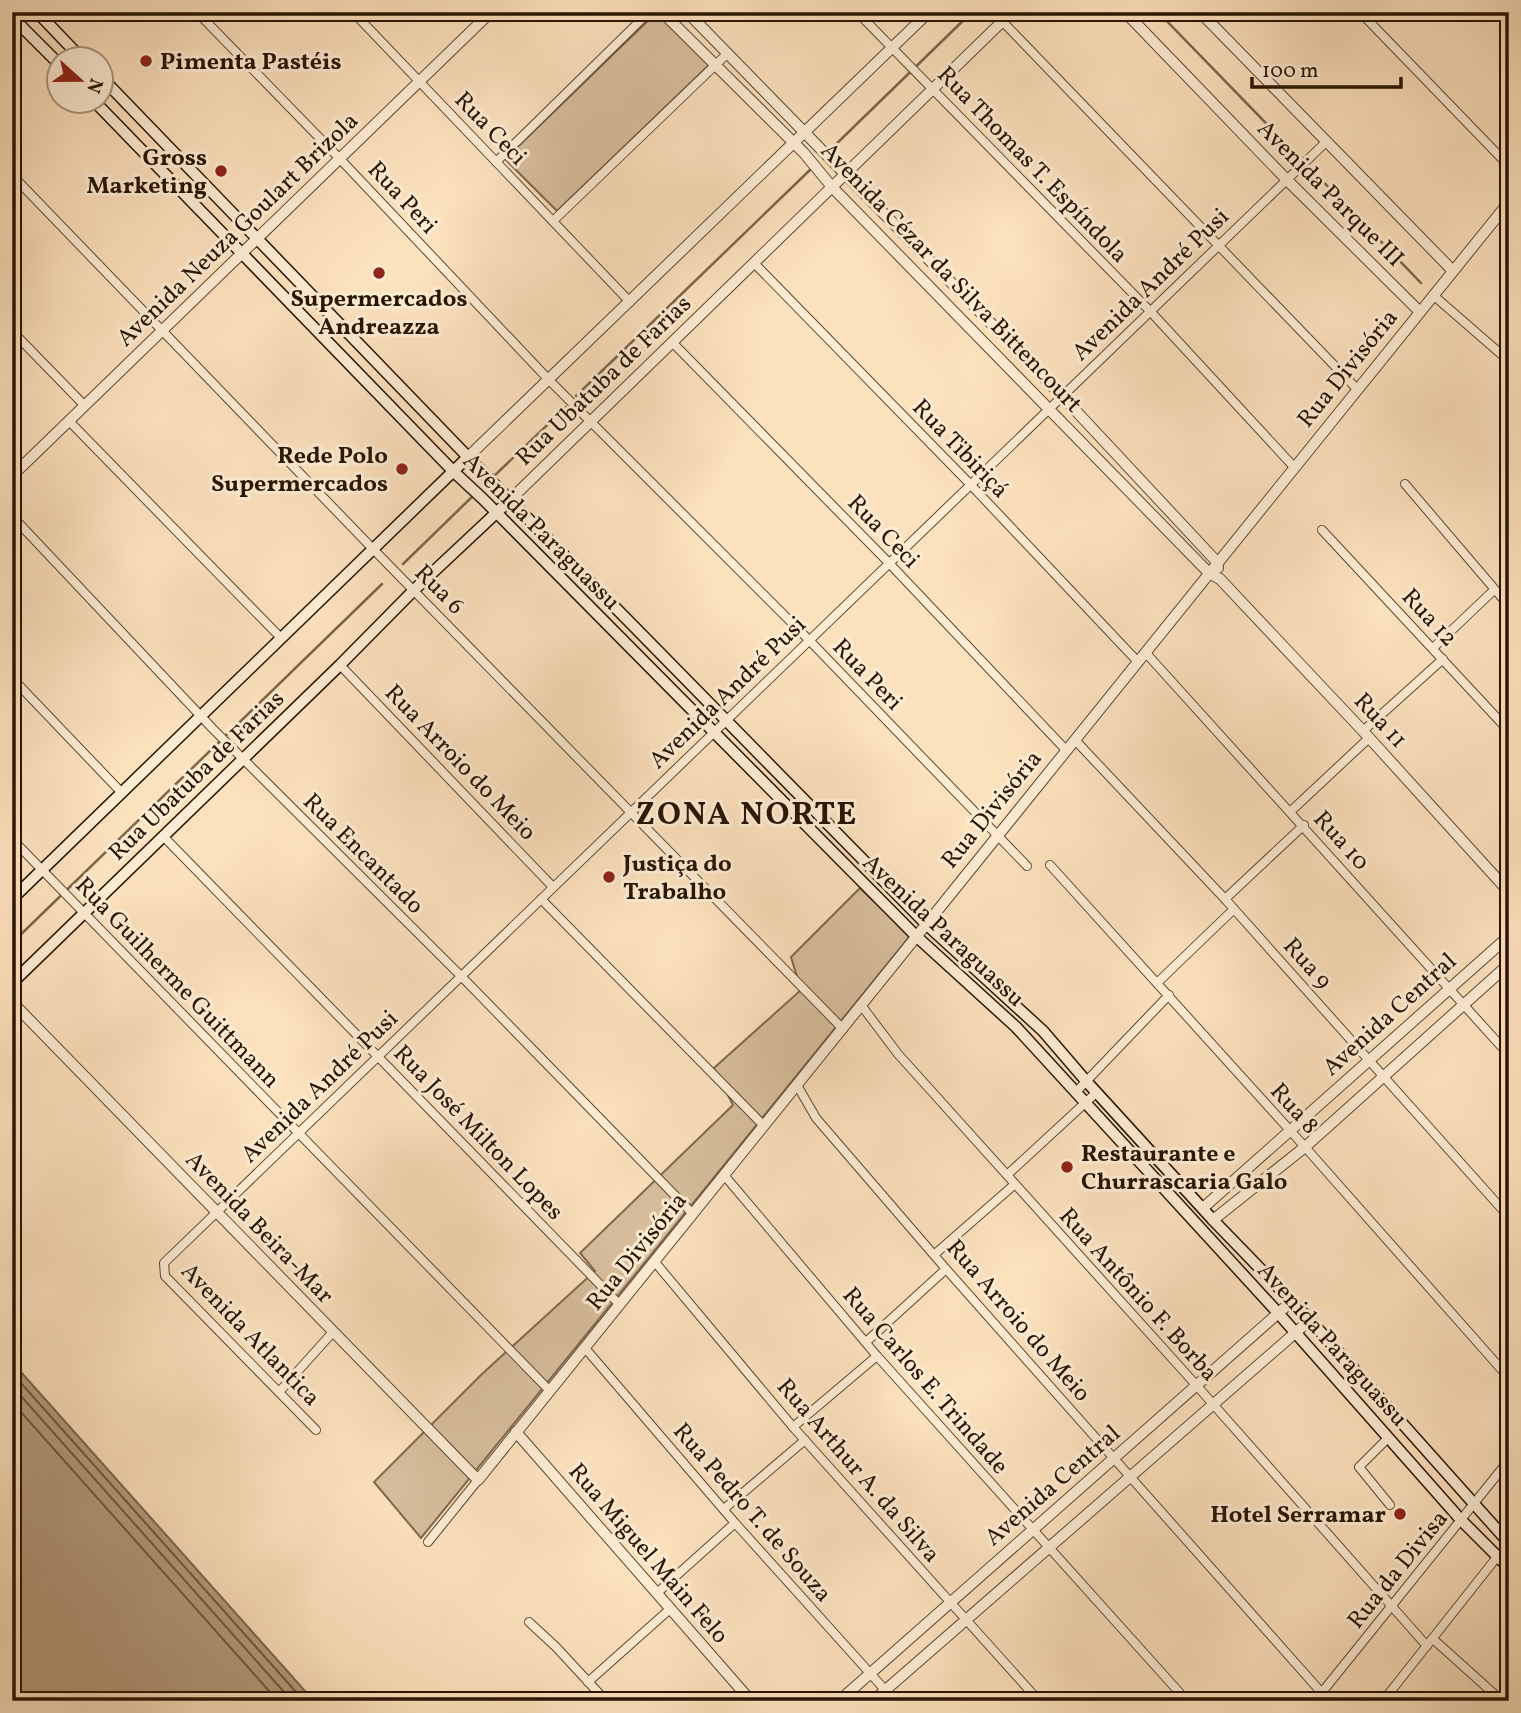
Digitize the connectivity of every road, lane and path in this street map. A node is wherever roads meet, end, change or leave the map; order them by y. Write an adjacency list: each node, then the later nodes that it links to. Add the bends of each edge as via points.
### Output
1 (37, 12): 16 (main road)
2 (197, 12): 30 (street, Rua Peri)
3 (353, 12): 21 (street, Rua Ceci)
4 (491, 12): 21 (street, Avenida Neuza Goulart Brizola)
5 (649, 12): 31 (street)
6 (662, 12): 20 (street, Avenida Cézar da Silva Bittencourt)
7 (687, 12): 19 (street, Avenida Cézar da Silva Bittencourt)
8 (857, 12): 17 (street, Rua Thomas T. Espíndola)
9 (929, 12): 17 (street, Rua Ubatuba de Farias)
10 (1012, 12): 15 (street, Rua Ubatuba de Farias)
11 (1125, 12): 35 (street, Avenida Parque III)
12 (1200, 12): 28 (street, Avenida Parque III)
13 (1360, 12): 32 (street)
14 (12, 17): 18 (main road)
15 (1002, 22): 22 (street, Rua Ubatuba de Farias); 40 (street)
16 (70, 46)
17 (892, 48): 22 (street, Rua Thomas T. Espíndola); 27 (street, Rua Ubatuba de Farias)
18 (46, 51)
19 (728, 53): 20 (street); 27 (street, Avenida Cézar da Silva Bittencourt)
20 (717, 66): 29 (street, Avenida Cézar da Silva Bittencourt); 38 (street)
21 (419, 82): 30 (street, Avenida Neuza Goulart Brizola); 31 (street, Rua Ceci)
22 (932, 89): 33 (street, Rua Ubatuba de Farias); 46 (street, Rua Thomas T. Espíndola)
23 (116, 94): 24 (main road, Avenida Paraguassu)
24 (130, 108): 26 (main road); 39 (main road, Avenida Paraguassu)
25 (109, 116): 26 (main road, Avenida Paraguassu)
26 (115, 122): 41 (main road, Avenida Paraguassu)
27 (806, 136): 29 (street, Rua Ubatuba de Farias); 33 (street, Avenida Cézar da Silva Bittencourt)
28 (1326, 142): 35 (street, Avenida André Pusi); 43 (street, Avenida Parque III)
29 (793, 144): 36 (street, Avenida Cézar da Silva Bittencourt); 45 (street, Rua Ubatuba de Farias)
30 (340, 159): 39 (street, Avenida Neuza Goulart Brizola); 52 (street, Rua Peri)
31 (496, 162): 38 (street, Rua Ceci)
32 (1509, 166)
33 (841, 170): 36 (street, Rua Ubatuba de Farias); 54 (street, Avenida Cézar da Silva Bittencourt)
34 (12, 175): 49 (street, Rua 6)
35 (1286, 179): 40 (street, Avenida André Pusi); 47 (street, Avenida Parque III)
36 (832, 187): 42 (street, Rua Ubatuba de Farias); 56 (street, Avenida Cézar da Silva Bittencourt)
37 (1509, 202): 43 (street, Rua Divisória)
38 (553, 221): 45 (street, Rua Ceci)
39 (257, 239): 41 (street, Avenida Neuza Goulart Brizola); 59 (main road, Avenida Paraguassu)
40 (1218, 245): 46 (street, Avenida André Pusi); 53 (street)
41 (242, 253): 49 (street, Avenida Neuza Goulart Brizola); 61 (main road, Avenida Paraguassu)
42 (754, 262): 50 (street, Rua Ubatuba de Farias); 63 (street, Rua Tibiriçá)
43 (1453, 271): 44 (street, Rua Divisória)
44 (1433, 295): 47 (street, Rua Divisória); 51 (street)
45 (629, 302): 52 (street, Rua Ubatuba de Farias)
46 (1150, 311): 54 (street, Avenida André Pusi); 60 (street, Rua Thomas T. Espíndola)
47 (1420, 312): 53 (street, Rua Divisória)
48 (12, 331): 55 (street)
49 (163, 331): 55 (street, Avenida Neuza Goulart Brizola); 69 (street, Rua 6)
50 (672, 342): 57 (street, Rua Ubatuba de Farias); 71 (street, Rua Ceci)
51 (1507, 357)
52 (549, 380): 57 (street, Rua Peri); 59 (street, Rua Ubatuba de Farias)
53 (1357, 389): 60 (street, Rua Divisória)
54 (1062, 396): 56 (street, Avenida André Pusi); 70 (street, Avenida Cézar da Silva Bittencourt)
55 (85, 406): 58 (street, Avenida Neuza Goulart Brizola)
56 (1048, 408): 63 (street, Avenida André Pusi); 72 (street, Avenida Cézar da Silva Bittencourt)
57 (591, 420): 65 (street, Rua Ubatuba de Farias); 78 (street, Rua Peri)
58 (69, 421): 62 (street, Avenida Neuza Goulart Brizola); 77 (street)
59 (468, 457): 61 (main road, Rua Ubatuba de Farias); 65 (main road, Avenida Paraguassu)
60 (1294, 467): 70 (street, Rua Divisória)
61 (454, 472): 66 (main road, Avenida Paraguassu); 69 (main road, Rua Ubatuba de Farias)
62 (12, 476)
63 (970, 484): 71 (street, Avenida André Pusi); 82 (street, Rua Tibiriçá)
64 (1405, 484): 75 (street)
65 (510, 500): 66 (main road, Rua Ubatuba de Farias); 86 (main road, Avenida Paraguassu)
66 (497, 514): 74 (main road, Rua Ubatuba de Farias); 88 (main road, Avenida Paraguassu)
67 (12, 516): 85 (street, Rua Encantado)
68 (1322, 530): 79 (street, Rua 12)
69 (373, 549): 74 (street, Rua 6); 77 (main road, Rua Ubatuba de Farias)
70 (1217, 562): 72 (street, Rua Divisória); 73 (street)
71 (889, 563): 78 (street, Avenida André Pusi); 91 (street, Rua Ceci)
72 (1209, 573): 73 (street, Rua 11); 80 (street, Rua Divisória)
73 (1220, 579): 89 (street, Rua 11)
74 (414, 590): 83 (main road, Rua Ubatuba de Farias); 94 (street, Rua 6)
75 (1494, 590): 76 (street); 79 (street)
76 (1509, 606)
77 (281, 638): 85 (main road, Rua Ubatuba de Farias)
78 (809, 640): 86 (street, Avenida André Pusi); 97 (street, Rua Peri)
79 (1433, 648): 81 (street, Rua 12)
80 (1145, 652): 82 (street, Rua Divisória); 95 (street, Rua 10)
81 (1443, 659): 87 (street, Rua 12); 89 (street)
82 (1138, 662): 90 (street, Rua Divisória)
83 (340, 665): 92 (main road, Rua Ubatuba de Farias); 103 (street, Rua Arroio do Meio)
84 (12, 678): 93 (street)
85 (201, 716): 92 (street, Rua Encantado); 93 (main road, Rua Ubatuba de Farias)
86 (726, 720): 88 (street, Avenida André Pusi); 110 (main road, Avenida Paraguassu)
87 (1509, 731)
88 (713, 732): 94 (street, Avenida André Pusi); 111 (main road, Avenida Paraguassu)
89 (1366, 735): 95 (street); 104 (street, Rua 11)
90 (1074, 740): 91 (street, Rua Divisória); 107 (street, Rua 9)
91 (1066, 750): 97 (street, Rua Divisória)
92 (243, 759): 98 (main road, Rua Ubatuba de Farias); 114 (street, Rua Encantado)
93 (122, 793): 102 (main road, Rua Ubatuba de Farias)
94 (631, 811): 103 (street, Avenida André Pusi); 122 (street, Rua 6)
95 (1290, 811): 96 (street, Rua 10)
96 (1304, 825): 107 (street); 117 (street, Rua 10)
97 (998, 835): 101 (street, Rua Peri); 110 (street, Rua Divisória)
98 (163, 836): 109 (main road, Rua Ubatuba de Farias); 124 (street, Rua José Milton Lopes)
99 (12, 839): 102 (street, Rua Guilherme Guittmann)
100 (1050, 865): 116 (street, Rua 8)
101 (1027, 866)
102 (45, 874): 105 (main road, Rua Ubatuba de Farias); 109 (street, Rua Guilherme Guittmann)
103 (553, 887): 106 (street, Avenida André Pusi)
104 (1509, 892)
105 (12, 899)
106 (541, 899): 114 (street, Avenida André Pusi); 132 (street)
107 (1225, 899): 108 (street, Rua 9)
108 (1234, 909): 116 (street); 125 (street, Rua 9)
109 (83, 914): 115 (main road, Rua Ubatuba de Farias); 134 (street, Rua Guilherme Guittmann)
110 (926, 924): 111 (street, Rua Divisória); 127 (main road, Avenida Paraguassu, via 1044,1031)
111 (916, 936): 120 (street, Rua Divisória); 130 (main road, Avenida Paraguassu, via 1016,1027)
112 (1509, 936): 117 (street, Avenida Central)
113 (1509, 964): 121 (street, Avenida Central)
114 (461, 976): 124 (street, Avenida André Pusi); 141 (street, Rua Encantado)
115 (12, 983)
116 (1157, 983): 118 (street, Rua 8)
117 (1449, 989): 121 (street, Rua 10); 125 (street, Avenida Central)
118 (1168, 995): 127 (street); 133 (street, Rua 8)
119 (12, 1002): 140 (street, Avenida Beira-Mar)
120 (861, 1005): 122 (street, Rua Divisória); 137 (street, Rua Antônio F. Borba, via 898,1054)
121 (1465, 1005): 123 (street, Rua 10); 126 (street, Avenida Central)
122 (843, 1029): 128 (street, Rua Divisória)
123 (1509, 1055)
124 (378, 1056): 134 (street, Avenida André Pusi); 149 (street, Rua José Milton Lopes)
125 (1369, 1060): 126 (street, Rua 9); 133 (street, Avenida Central)
126 (1385, 1076): 135 (street, Avenida Central); 142 (street, Rua 9)
127 (1086, 1081): 129 (main road, Avenida Paraguassu); 130 (street)
128 (797, 1085): 132 (street, Rua Divisória); 144 (street, Rua Arroio do Meio, via 816,1118)
129 (1097, 1091): 131 (street); 139 (main road, Avenida Paraguassu)
130 (1076, 1092): 131 (main road, Avenida Paraguassu)
131 (1086, 1102): 137 (street); 150 (main road, Avenida Paraguassu)
132 (764, 1126): 136 (street, Rua Divisória)
133 (1289, 1130): 135 (street, Rua 8); 139 (street, Avenida Central)
134 (299, 1133): 140 (street, Avenida André Pusi); 159 (street, Rua Guilherme Guittmann)
135 (1305, 1147): 143 (street, Avenida Central); 157 (street, Rua 8)
136 (724, 1175): 141 (street, Rua Divisória); 154 (street, Rua Carlos E. Trindade)
137 (1007, 1175): 138 (street, Rua Antônio F. Borba)
138 (1015, 1184): 144 (street); 158 (street, Rua Antônio F. Borba)
139 (1203, 1208): 143 (main road, Avenida Paraguassu)
140 (216, 1213): 146 (street, Avenida André Pusi); 152 (street, Avenida Beira-Mar)
141 (693, 1214): 145 (street, Rua Divisória)
142 (1509, 1217)
143 (1213, 1220): 148 (main road, Avenida Paraguassu)
144 (935, 1254): 147 (street, Rua Arroio do Meio)
145 (654, 1261): 149 (street, Rua Divisória); 162 (street, Rua Arthur A. da Silva)
146 (164, 1263): 160 (street, Avenida Atlantica, via 165,1276)
147 (946, 1269): 154 (street); 167 (street, Rua Arroio do Meio)
148 (1292, 1301): 150 (street, Avenida Central); 151 (main road, Avenida Paraguassu)
149 (619, 1304): 155 (street, Rua Divisória)
150 (1279, 1314): 153 (main road, Avenida Paraguassu); 158 (street, Avenida Central)
151 (1310, 1320): 153 (street, Avenida Central); 172 (main road, Avenida Paraguassu)
152 (333, 1332): 160 (street); 170 (street, Avenida Beira-Mar)
153 (1295, 1333): 161 (street, Avenida Central); 165 (main road, Avenida Paraguassu)
154 (866, 1342): 156 (street, Rua Carlos E. Trindade)
155 (585, 1348): 159 (street, Rua Divisória); 173 (street, Rua Pedro T. de Souza)
156 (877, 1356): 162 (street); 176 (street, Rua Carlos E. Trindade)
157 (1509, 1378)
158 (1197, 1386): 161 (street, Rua Antônio F. Borba); 167 (street, Avenida Central)
159 (550, 1391): 164 (street, Rua Divisória)
160 (279, 1392): 163 (street, Avenida Atlantica)
161 (1212, 1404): 169 (street, Avenida Central); 184 (street, Rua Antônio F. Borba)
162 (793, 1427): 166 (street, Rua Arthur A. da Silva)
163 (316, 1430)
164 (516, 1432): 170 (street, Rua Divisória); 182 (street, Rua Miguel Main Felo)
165 (1388, 1438): 171 (street, via 1359,1467); 174 (main road, Avenida Paraguassu)
166 (805, 1440): 173 (street); 183 (street, Rua Arthur A. da Silva)
167 (1115, 1458): 169 (street, Rua Arroio do Meio); 176 (street, Avenida Central)
168 (1509, 1460): 172 (street, Rua da Divisa)
169 (1130, 1475): 179 (street, Avenida Central); 194 (street, Rua Arroio do Meio)
170 (478, 1480): 177 (street, Rua Divisória)
171 (1390, 1505)
172 (1473, 1505): 174 (street, Rua da Divisa); 178 (main road, Avenida Paraguassu)
173 (724, 1509): 175 (street, Rua Pedro T. de Souza)
174 (1461, 1520): 180 (main road, Avenida Paraguassu); 184 (street, Rua da Divisa)
175 (735, 1523): 182 (street); 190 (street, Rua Pedro T. de Souza)
176 (1033, 1530): 179 (street, Rua Carlos E. Trindade); 183 (street, Avenida Central)
177 (428, 1542)
178 (1509, 1543)
179 (1049, 1546): 186 (street, Avenida Central); 202 (street, Rua Carlos E. Trindade)
180 (1497, 1557): 181 (main road, Avenida Paraguassu); 188 (street)
181 (1509, 1568)
182 (657, 1593): 185 (street, Rua Miguel Main Felo)
183 (951, 1603): 186 (street, Rua Arthur A. da Silva); 190 (street, Avenida Central)
184 (1391, 1607): 189 (street, Rua Antônio F. Borba); 194 (street, Rua da Divisa)
185 (670, 1609): 191 (street); 197 (street, Rua Miguel Main Felo)
186 (967, 1618): 193 (street, Avenida Central); 201 (street, Rua Arthur A. da Silva)
187 (529, 1622): 191 (street)
188 (1433, 1639): 189 (street); 195 (street)
189 (1427, 1647): 205 (street)
190 (871, 1673): 193 (street, Rua Pedro T. de Souza); 198 (street, Avenida Central)
191 (588, 1682): 196 (street)
192 (1509, 1688): 195 (street)
193 (885, 1690): 199 (street, Avenida Central); 200 (street, Rua Pedro T. de Souza)
194 (1322, 1692): 203 (street, Rua da Divisa); 204 (street, Rua Arroio do Meio)
195 (1500, 1700)
196 (606, 1701)
197 (751, 1701)
198 (839, 1701)
199 (873, 1701)
200 (895, 1701)
201 (1039, 1701)
202 (1187, 1701)
203 (1315, 1701)
204 (1329, 1701)
205 (1383, 1701)

